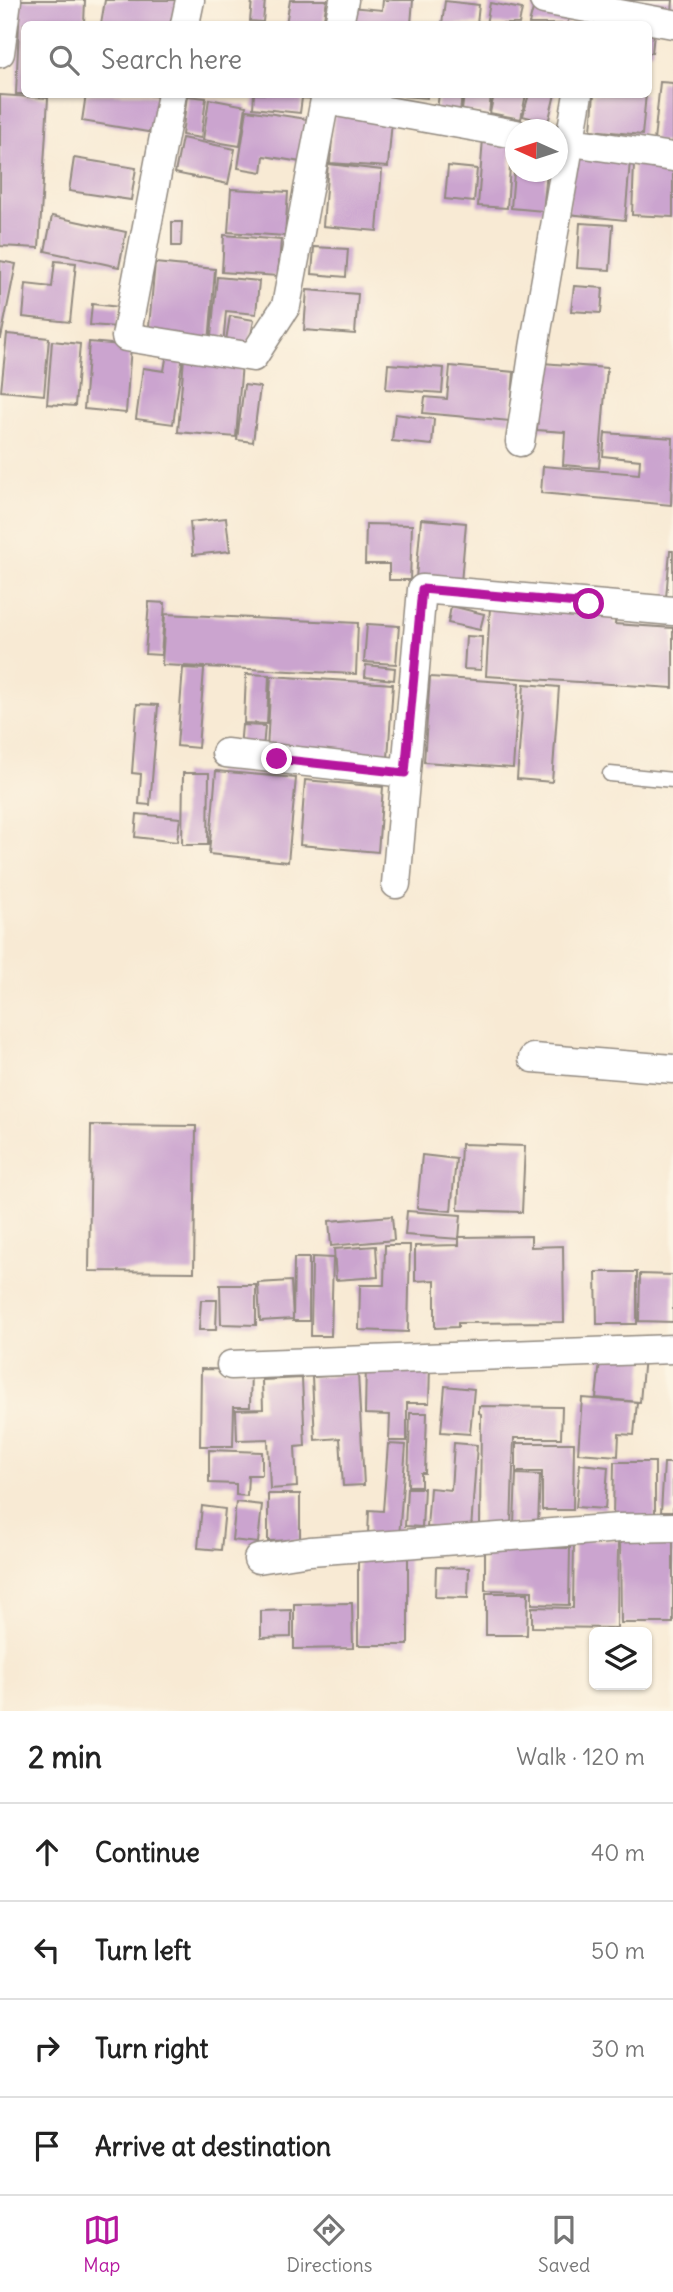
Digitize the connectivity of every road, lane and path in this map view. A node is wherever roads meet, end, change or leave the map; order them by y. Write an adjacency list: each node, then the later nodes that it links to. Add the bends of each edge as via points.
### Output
1 (7, 0): 11 (street)
2 (190, 0): 6 (street)
3 (344, 0): 7 (street)
4 (544, 0): 5 (street)
5 (591, 16): 8 (street)
6 (186, 21)
7 (340, 21)
8 (642, 21)
9 (652, 22): 10 (street)
10 (673, 24)
11 (0, 53)
12 (171, 98): 13 (street, via 127,337 253,357 286,306)
13 (326, 98)
14 (331, 98): 17 (street)
15 (577, 98): 16 (street)
16 (568, 128)
17 (505, 132)
18 (568, 143): 19 (street)
19 (673, 157)
20 (558, 182): 21 (street)
21 (520, 442)
22 (673, 611): 24 (street, via 422,589)
23 (226, 753): 24 (street)
24 (405, 773): 27 (street)
25 (610, 774): 26 (lane)
26 (673, 780)
27 (396, 884)
28 (533, 1058): 29 (street)
29 (673, 1069)
30 (673, 1349): 31 (street)
31 (231, 1365)
32 (673, 1527): 33 (street, via 323,1550)
33 (258, 1559)

